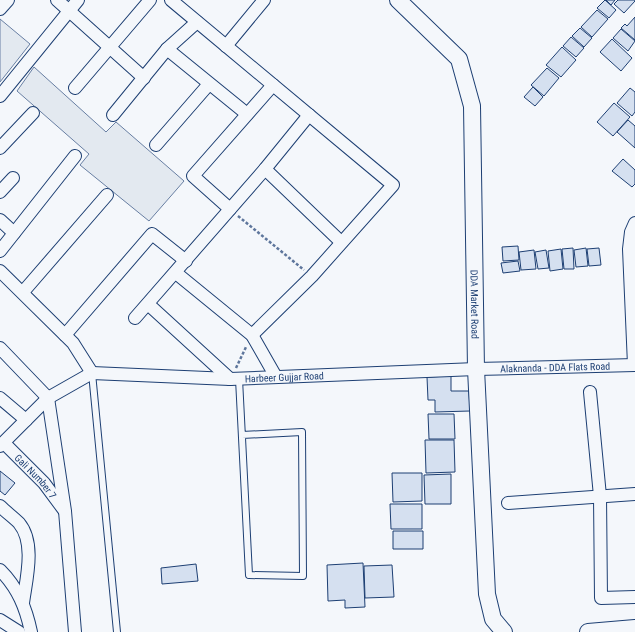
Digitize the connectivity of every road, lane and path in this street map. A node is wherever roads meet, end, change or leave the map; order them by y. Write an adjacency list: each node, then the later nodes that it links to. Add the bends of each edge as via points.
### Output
1 (8, 0): 8 (street)
2 (57, 0): 9 (street)
3 (78, 0): 9 (street)
4 (150, 0): 11 (street)
5 (171, 0): 10 (street)
6 (264, 0): 12 (street)
7 (405, 2): 47 (street, DDA Market Road, via 459,59 472,106)
8 (0, 9)
9 (68, 12): 11 (street); 18 (street)
10 (197, 22): 12 (street); 13 (street)
11 (110, 46): 14 (street); 17 (street)
12 (226, 46): 16 (street)
13 (166, 49): 14 (street); 15 (street)
14 (144, 78): 21 (street)
15 (209, 84): 20 (street); 23 (street)
16 (273, 85): 20 (street); 22 (street)
17 (75, 88)
18 (0, 96)
19 (33, 113): 24 (street)
20 (247, 114): 30 (street, via 193,176)
21 (113, 115)
22 (309, 115): 26 (street); 34 (street, via 392,185)
23 (156, 145)
24 (0, 148)
25 (75, 156): 33 (street)
26 (265, 169): 30 (street); 34 (street)
27 (13, 178): 28 (street)
28 (0, 192)
29 (107, 195): 40 (street)
30 (230, 209): 36 (street); 39 (path)
31 (0, 220): 33 (street)
32 (635, 223): 46 (street, via 629,249)
33 (14, 233): 35 (street)
34 (341, 242): 39 (street)
35 (0, 250)
36 (186, 261): 38 (street); 43 (street, via 152,234)
37 (0, 271): 40 (street)
38 (176, 273): 41 (street); 44 (street)
39 (312, 276): 44 (street)
40 (23, 292): 43 (street)
41 (148, 304): 42 (street); 50 (street)
42 (135, 318)
43 (64, 335): 48 (street)
44 (252, 335): 49 (street); 50 (path)
45 (0, 348): 53 (street)
46 (634, 365): 47 (street, Alaknanda - DDA Flats Road)
47 (476, 369): 49 (street, Harbeer Gujjar Road); 71 (street, DDA Market Road, via 487,594 493,619)
48 (92, 373): 50 (street, Harbeer Gujjar Road); 53 (street); 70 (lane)
49 (276, 377): 50 (street, Harbeer Gujjar Road)
50 (235, 379): 55 (lane)
51 (590, 392): 58 (street)
52 (0, 398): 54 (street)
53 (48, 398): 54 (street); 61 (street)
54 (26, 420): 56 (street)
55 (242, 435): 55 (lane, via 248,575 304,576 302,432)
56 (2, 445): 61 (street, Gali Number 7, via 44,483)
57 (635, 494): 58 (street)
58 (600, 496): 59 (street); 63 (street, via 601,598)
59 (508, 503)
60 (0, 506): 64 (street, via 20,524 27,543)
61 (65, 511): 69 (street)
62 (0, 570): 64 (street)
63 (635, 597)
64 (24, 603): 68 (street)
65 (0, 620): 67 (street)
66 (635, 628): 72 (street)
67 (19, 632)
68 (32, 632)
69 (75, 632)
70 (117, 632)
71 (504, 632)
72 (588, 632)

